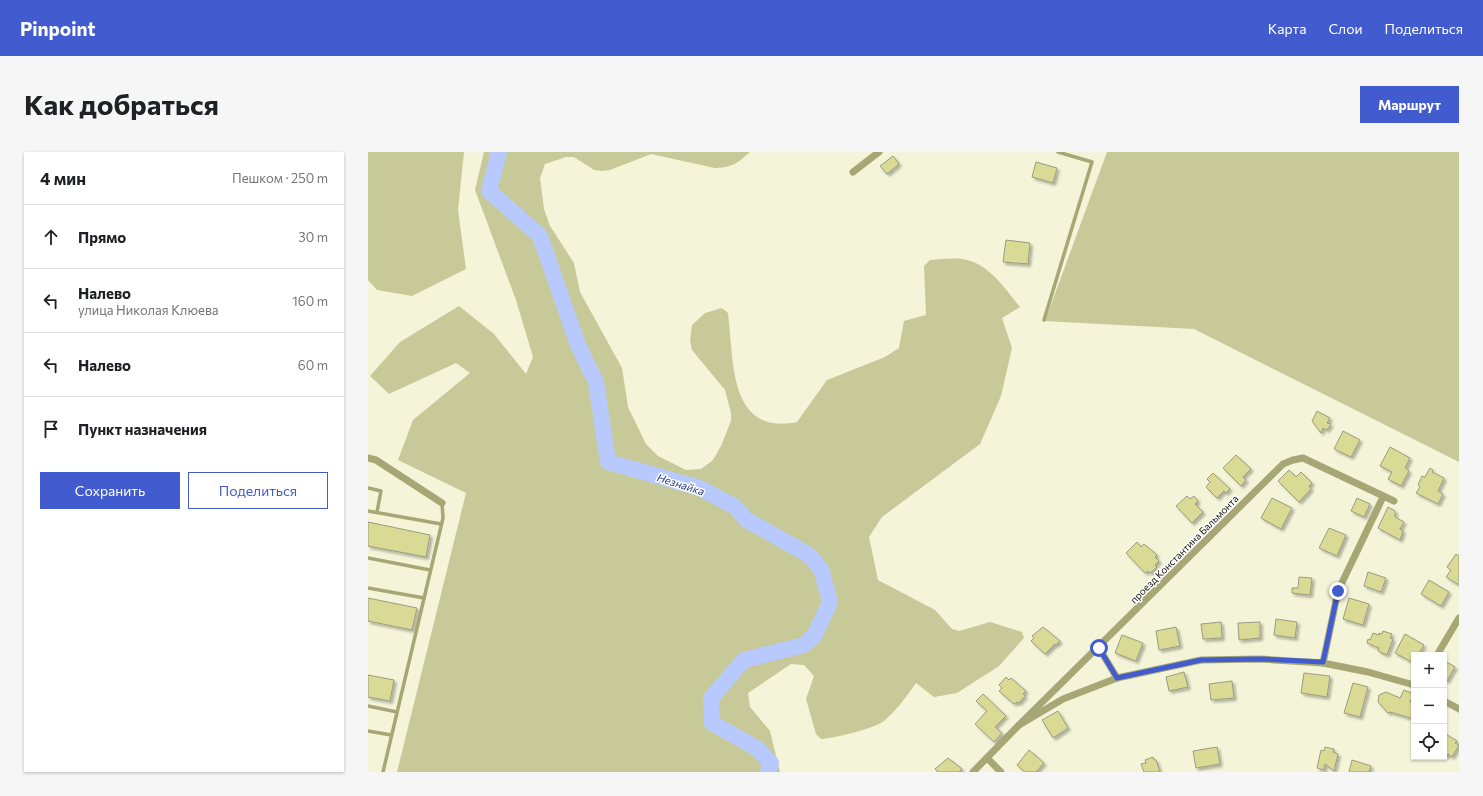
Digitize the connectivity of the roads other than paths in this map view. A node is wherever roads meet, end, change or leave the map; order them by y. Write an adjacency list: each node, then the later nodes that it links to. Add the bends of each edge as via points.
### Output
1 (879, 152): 3 (street)
2 (1058, 152): 4 (lane, via 1092,162)
3 (853, 172)
4 (1044, 320)
5 (368, 458): 9 (street, via 376,460)
6 (368, 488): 11 (lane, via 381,491)
7 (1383, 497): 8 (street, проезд Константина Бальмонта); 18 (street, проезд Константина Бальмонта, via 1303,458 1283,464); 20 (street, via 1338,591)
8 (1394, 501)
9 (442, 503): 12 (lane)
10 (368, 511): 11 (lane)
11 (377, 512): 12 (lane)
12 (441, 524): 14 (lane)
13 (368, 558): 14 (lane)
14 (430, 570): 16 (lane)
15 (368, 588): 16 (lane)
16 (424, 598): 26 (lane)
17 (1459, 618): 19 (street)
18 (1099, 648): 21 (street); 27 (street, проезд Константина Бальмонта)
19 (1438, 652)
20 (1323, 662): 21 (street, via 1201,660); 22 (street)
21 (1117, 678): 27 (street, via 1063,699)
22 (1411, 684)
23 (1447, 703): 25 (street)
24 (368, 706): 26 (lane)
25 (1459, 709)
26 (397, 712): 29 (lane)
27 (1020, 725): 30 (street)
28 (368, 731): 29 (lane)
29 (391, 735): 31 (lane)
30 (987, 758): 32 (street); 33 (street)
31 (382, 772)
32 (973, 772)
33 (1001, 772)

